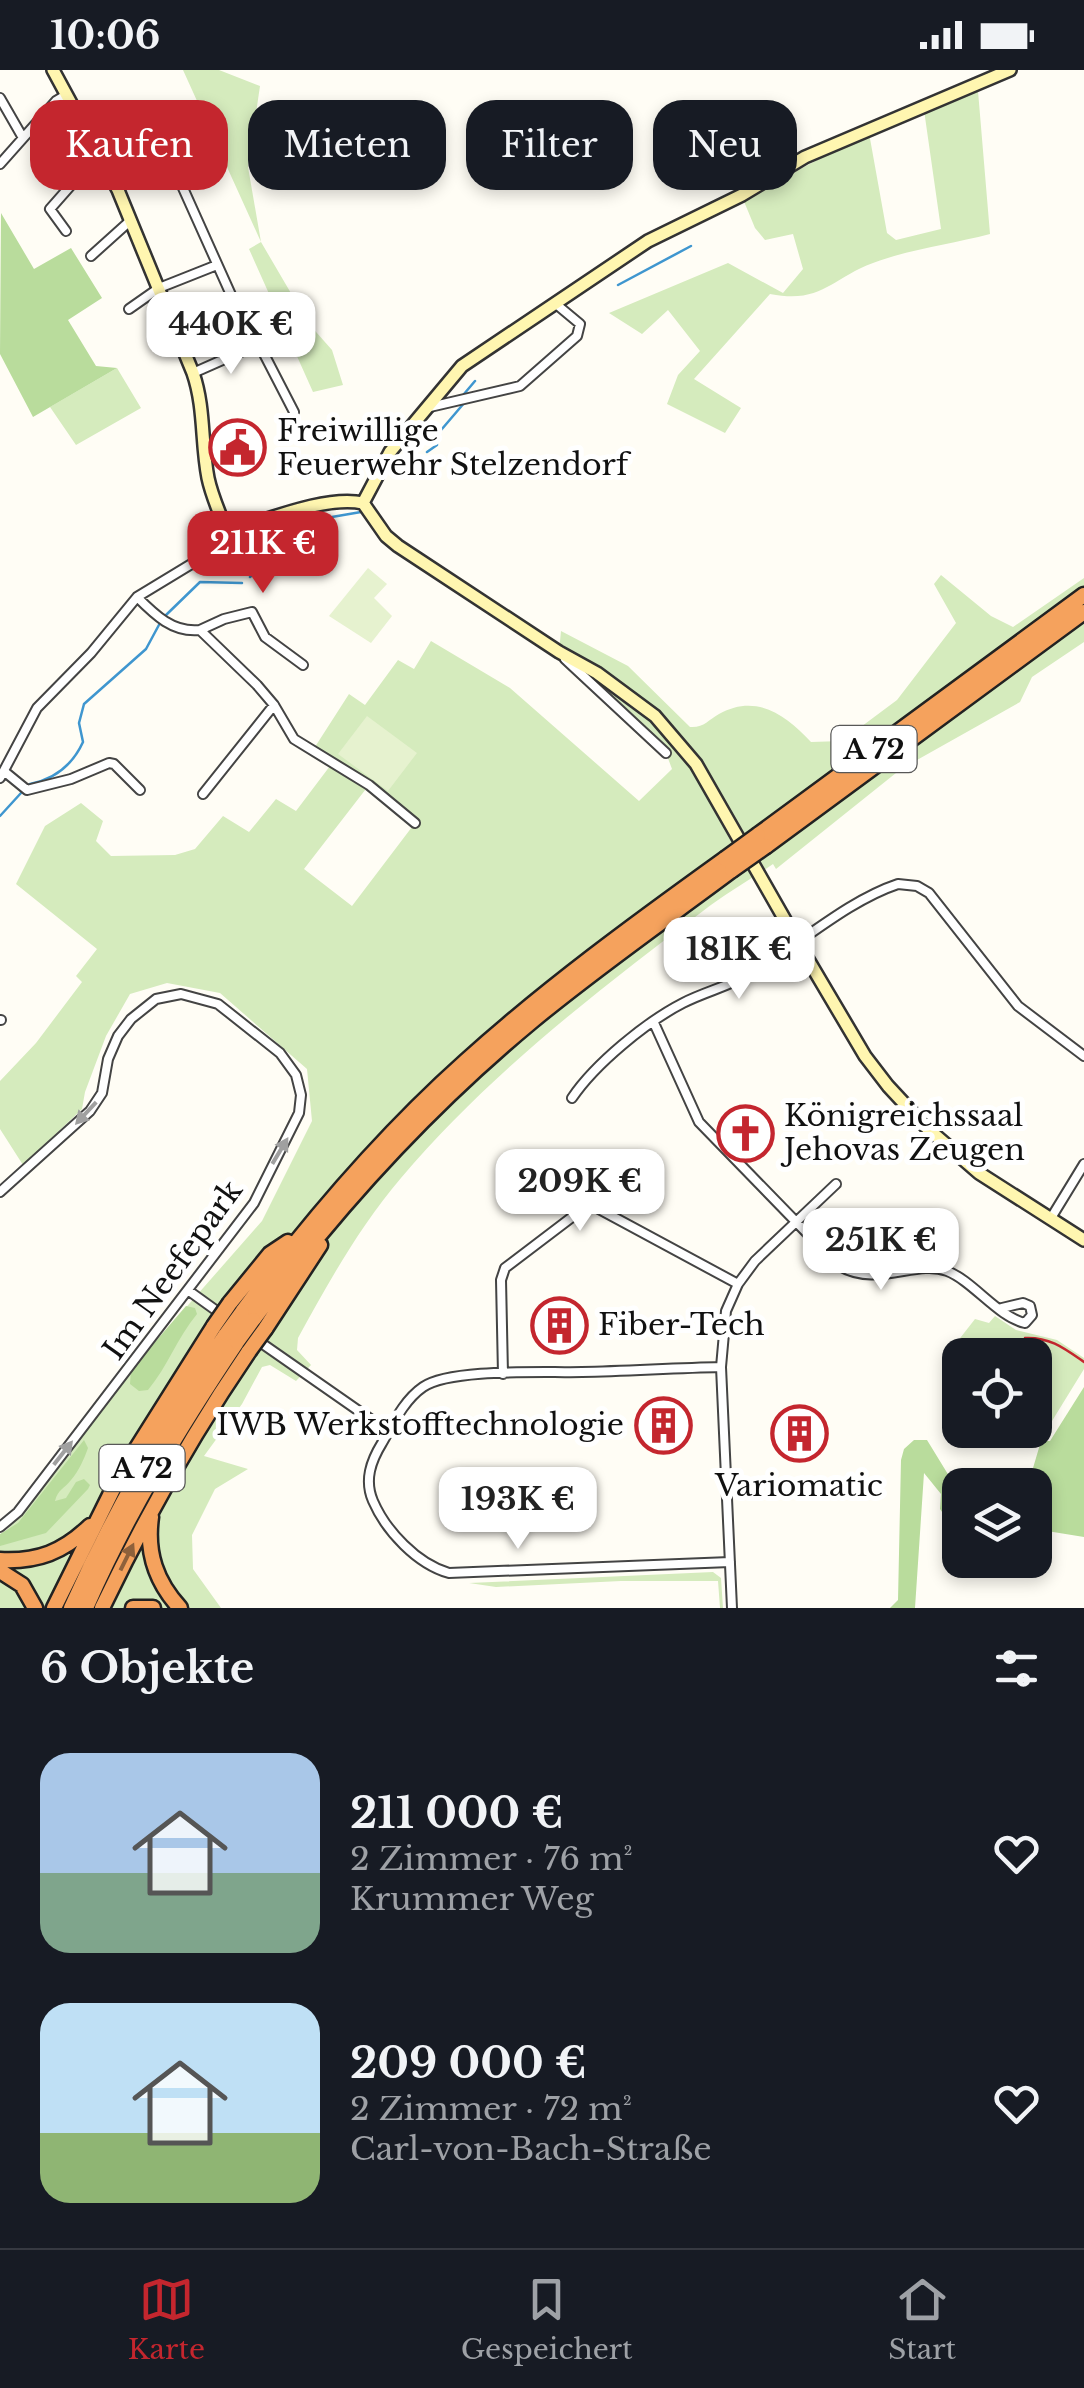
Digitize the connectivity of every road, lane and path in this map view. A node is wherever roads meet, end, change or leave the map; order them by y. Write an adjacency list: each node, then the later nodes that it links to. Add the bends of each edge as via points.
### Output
1 (54, 70): 3 (main road)
2 (1010, 70): 18 (main road, via 805,157 648,241)
3 (66, 95): 5 (main road); 6 (street)
4 (0, 98): 6 (street)
5 (69, 100)
6 (23, 138): 7 (street)
7 (0, 164)
8 (66, 190): 12 (street)
9 (116, 190): 13 (main road)
10 (184, 190): 16 (street)
11 (43, 199): 12 (street)
12 (50, 209): 14 (street)
13 (130, 220): 15 (street); 17 (main road)
14 (66, 230)
15 (91, 256)
16 (217, 265): 17 (street); 20 (street)
17 (159, 288): 19 (street); 21 (main road)
18 (556, 304): 22 (main road, via 462,366); 22 (street, via 580,324 577,336 520,386)
19 (129, 309)
20 (254, 346): 21 (street); 23 (street)
21 (193, 373): 25 (main road, via 207,474)
22 (426, 408): 24 (main road, via 390,452)
23 (294, 412)
24 (363, 503): 25 (main road, via 318,506); 30 (main road, via 398,546)
25 (227, 532): 27 (street, via 198,560)
26 (1084, 596): 31 (highway, A 72)
27 (136, 597): 29 (street, via 173,627); 35 (street, via 37,708)
28 (1084, 612): 31 (highway, A 72)
29 (200, 630): 32 (street, via 252,612 264,637); 33 (street)
30 (559, 652): 34 (street); 40 (main road, via 655,716 696,764)
31 (1018, 652): 39 (highway, A 72, bridge)
32 (303, 665)
33 (274, 704): 37 (street); 38 (street, via 294,739 369,784)
34 (666, 753)
35 (2, 775): 36 (street, via 27,790 108,763)
36 (140, 790)
37 (203, 794)
38 (416, 823)
39 (728, 865): 53 (highway, A 72, via 436,1108); 53 (highway, A 72, via 587,961 464,1062 306,1230)
40 (797, 941): 41 (street, via 733,984 681,1004); 42 (street, via 885,889 917,886 950,917 1018,1006); 47 (main road, via 865,1056 913,1114 980,1173)
41 (654, 1024): 43 (street); 48 (street, via 699,1122)
42 (1084, 1056)
43 (572, 1098)
44 (1084, 1164): 47 (street)
45 (836, 1184): 48 (street)
46 (0, 1192): 51 (street, Im Neefepark, one-way to 46, via 254,1203 301,1104 296,1075 280,1053 218,1004 168,994 143,1007 118,1036 90,1111)
47 (1050, 1218): 49 (main road)
48 (796, 1221): 50 (street); 52 (street, via 838,1265 856,1274 946,1271)
49 (1084, 1240)
50 (738, 1284): 55 (street, via 721,1335); 56 (street, via 608,1214 584,1208 505,1268)
51 (190, 1291): 57 (street); 60 (street, Im Neefepark, one-way to 51)
52 (1002, 1308)
53 (248, 1316): 54 (highway, A 72, bridge); 54 (highway, bridge)
54 (231, 1338): 58 (highway, via 216,1400); 59 (highway, via 164,1400); 66 (highway, A 72, via 172,1415); 67 (highway, A 72)
55 (721, 1366): 56 (street); 62 (street)
56 (503, 1374): 57 (street, via 424,1387)
57 (388, 1432): 62 (street, via 370,1470 374,1502 414,1555 440,1570)
58 (153, 1506): 68 (highway, one-way to 58); 71 (highway, via 151,1556)
59 (102, 1509): 61 (highway, via 55,1553); 65 (highway)
60 (0, 1527)
61 (0, 1560)
62 (730, 1562): 72 (street)
63 (0, 1572): 64 (highway, via 22,1585)
64 (35, 1608)
65 (54, 1608)
66 (71, 1608)
67 (86, 1608)
68 (102, 1608)
69 (133, 1608): 70 (highway)
70 (152, 1608)
71 (180, 1608)
72 (732, 1608)

